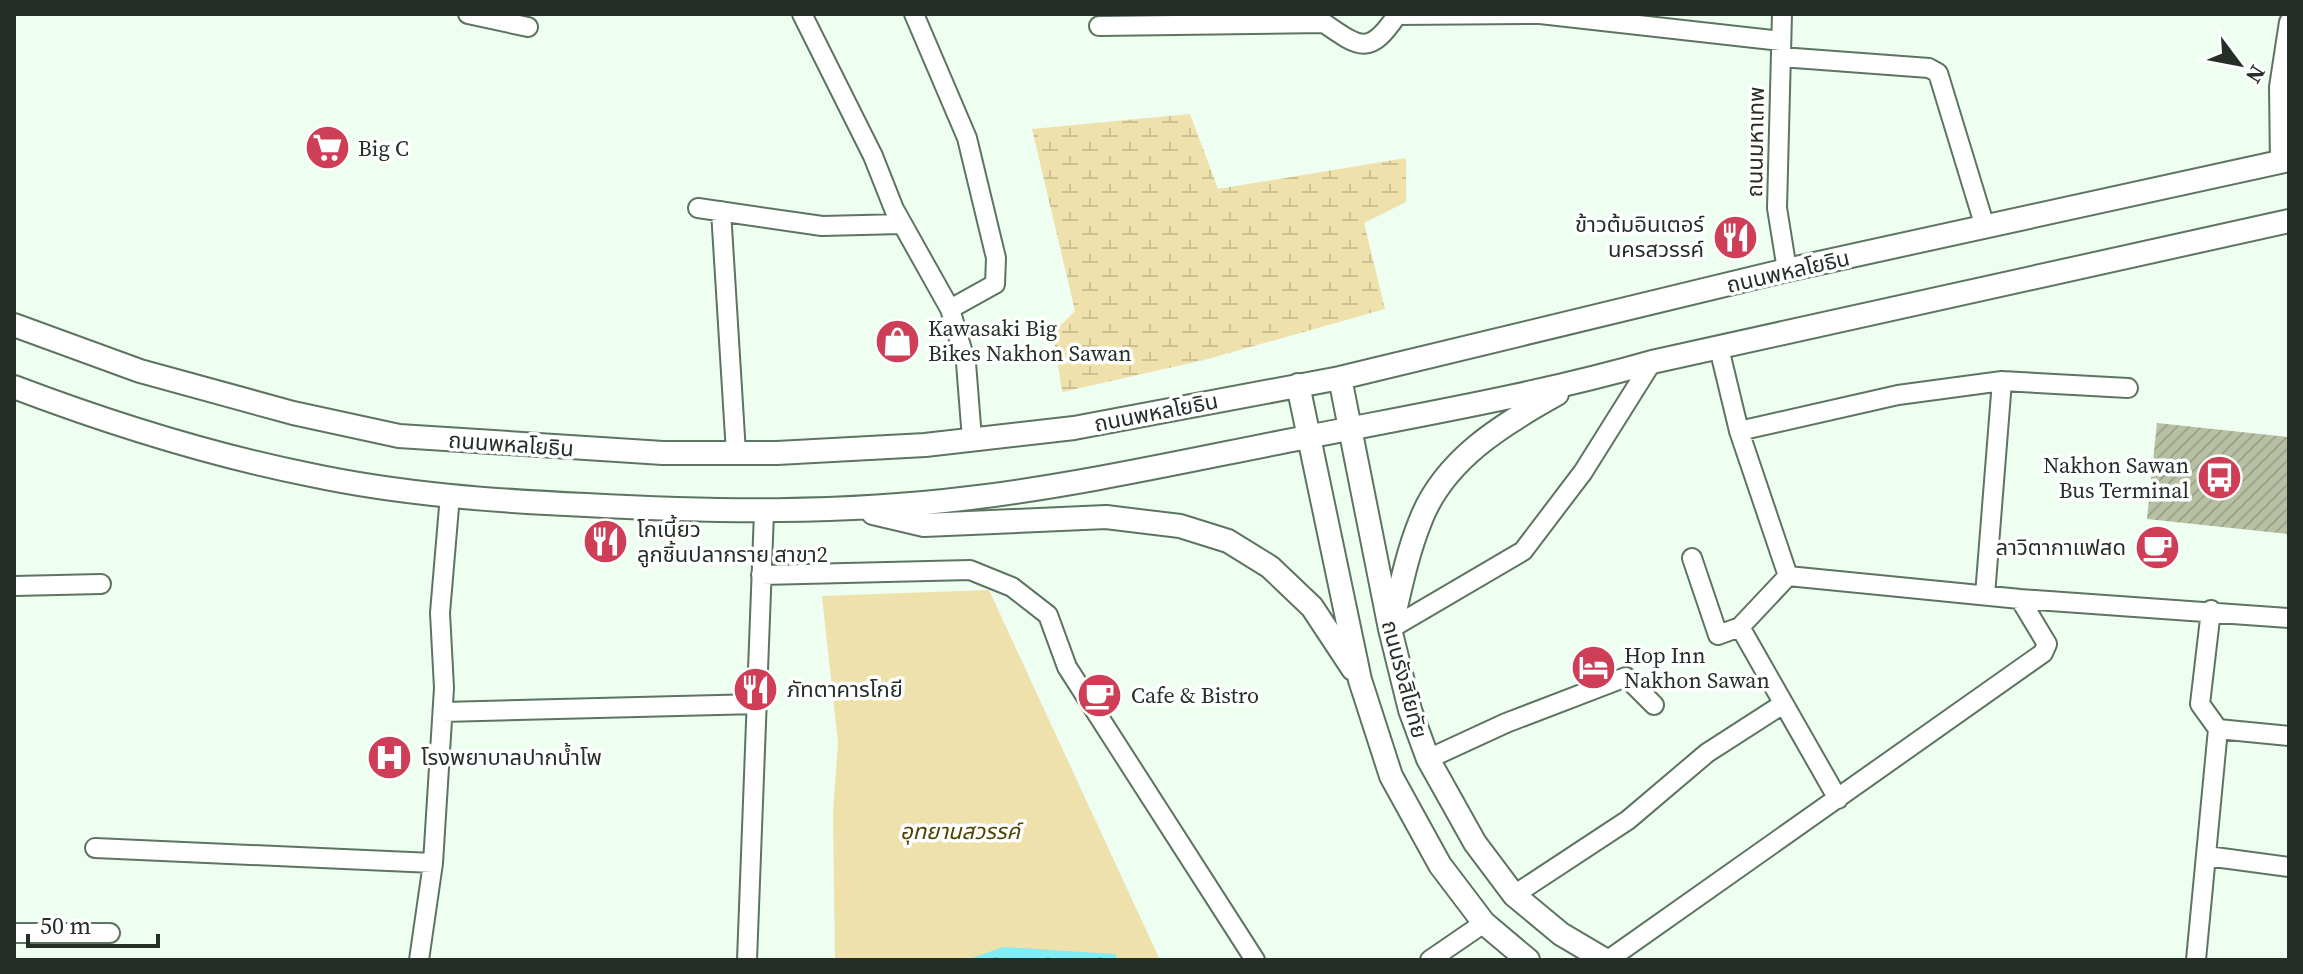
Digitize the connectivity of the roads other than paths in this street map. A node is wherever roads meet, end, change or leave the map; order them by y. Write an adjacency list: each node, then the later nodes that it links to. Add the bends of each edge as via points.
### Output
1 (468, 14): 7 (street)
2 (802, 14): 13 (street)
3 (914, 14): 16 (street, via 967,138 996,258 995,284)
4 (1782, 14): 8 (street, ถนนมหาเทพ)
5 (2289, 22): 9 (street, via 2279,87)
6 (1099, 26): 8 (street, via 1324,23 1354,45 1371,44 1383,36 1397,15 1540,14)
7 (528, 27)
8 (1781, 49): 14 (street, via 1938,73); 15 (street, ถนนมหาเทพ, via 1777,208)
9 (2285, 161): 14 (main road, ถนนพหลโยธิน)
10 (698, 208): 11 (street)
11 (721, 211): 13 (street, via 822,226); 30 (street)
12 (2289, 221): 18 (main road)
13 (902, 224): 16 (street)
14 (1985, 227): 15 (main road, ถนนพหลโยธิน)
15 (1787, 270): 20 (main road, ถนนพหลโยธิน)
16 (950, 309): 29 (street, via 966,363)
17 (14, 325): 30 (main road, ถนนพหลโยธิน, via 140,371 399,436)
18 (1719, 348): 19 (main road); 27 (street)
19 (1652, 362): 22 (main road); 44 (street, via 1583,472 1523,551)
20 (1340, 378): 23 (main road, ถนนพหลโยธิน); 26 (main road, ถนนรังสิโยทัย)
21 (2002, 381): 25 (street); 27 (street, via 1898,395); 39 (street)
22 (1578, 383): 26 (main road); 44 (main road, via 1502,425 1455,465 1420,520)
23 (1298, 385): 28 (main road, ถนนรังสิโยทัย); 29 (main road, ถนนพหลโยธิน, via 1074,428)
24 (16, 388): 31 (main road, via 313,476)
25 (2128, 388)
26 (1350, 430): 28 (main road); 44 (main road, ถนนรังสิโยทัย)
27 (1739, 431): 36 (street)
28 (1308, 437): 32 (main road, via 1059,486); 45 (main road, ถนนรังสิโยทัย)
29 (972, 439): 30 (main road, ถนนพหลโยธิน)
30 (736, 453)
31 (450, 495): 33 (main road); 49 (street, via 440,613)
32 (855, 508): 33 (main road); 45 (main road, via 924,525 1106,517 1180,526 1228,541 1270,567 1312,607)
33 (764, 512): 35 (street)
34 (1692, 558): 43 (street, via 1718,635)
35 (761, 575): 46 (street); 64 (street, via 970,570 1012,587 1048,615 1067,667)
36 (1788, 576): 39 (street); 43 (street)
37 (101, 584): 38 (street)
38 (14, 586)
39 (1985, 595): 40 (street)
40 (2020, 599): 41 (street); 53 (street, via 2047,644 2043,653)
41 (2211, 610): 42 (street); 50 (street, via 2200,704)
42 (2289, 618)
43 (1740, 627): 47 (street)
44 (1390, 629): 52 (main road, ถนนรังสิโยทัย)
45 (1360, 680): 59 (main road, ถนนรังสิโยทัย, via 1391,776 1440,865)
46 (758, 704): 49 (street); 63 (street)
47 (1783, 704): 53 (street); 58 (street, via 1707,753 1628,820)
48 (1654, 705): 52 (street, via 1626,677)
49 (443, 712): 56 (street)
50 (2218, 729): 51 (street); 55 (street)
51 (2289, 736)
52 (1428, 759): 58 (main road, ถนนรังสิโยทัย, via 1475,843)
53 (1838, 799): 67 (street)
54 (95, 848): 56 (street)
55 (2207, 856): 57 (street); 68 (street)
56 (433, 863): 62 (street)
57 (2289, 867)
58 (1514, 895): 67 (main road, ถนนรังสิโยทัย, via 1561,934)
59 (1484, 923): 65 (street); 66 (main road, ถนนรังสิโยทัย)
60 (14, 933): 61 (street)
61 (110, 933)
62 (419, 960)
63 (747, 960)
64 (1255, 960)
65 (1430, 960)
66 (1528, 960)
67 (1607, 960)
68 (2196, 960)

